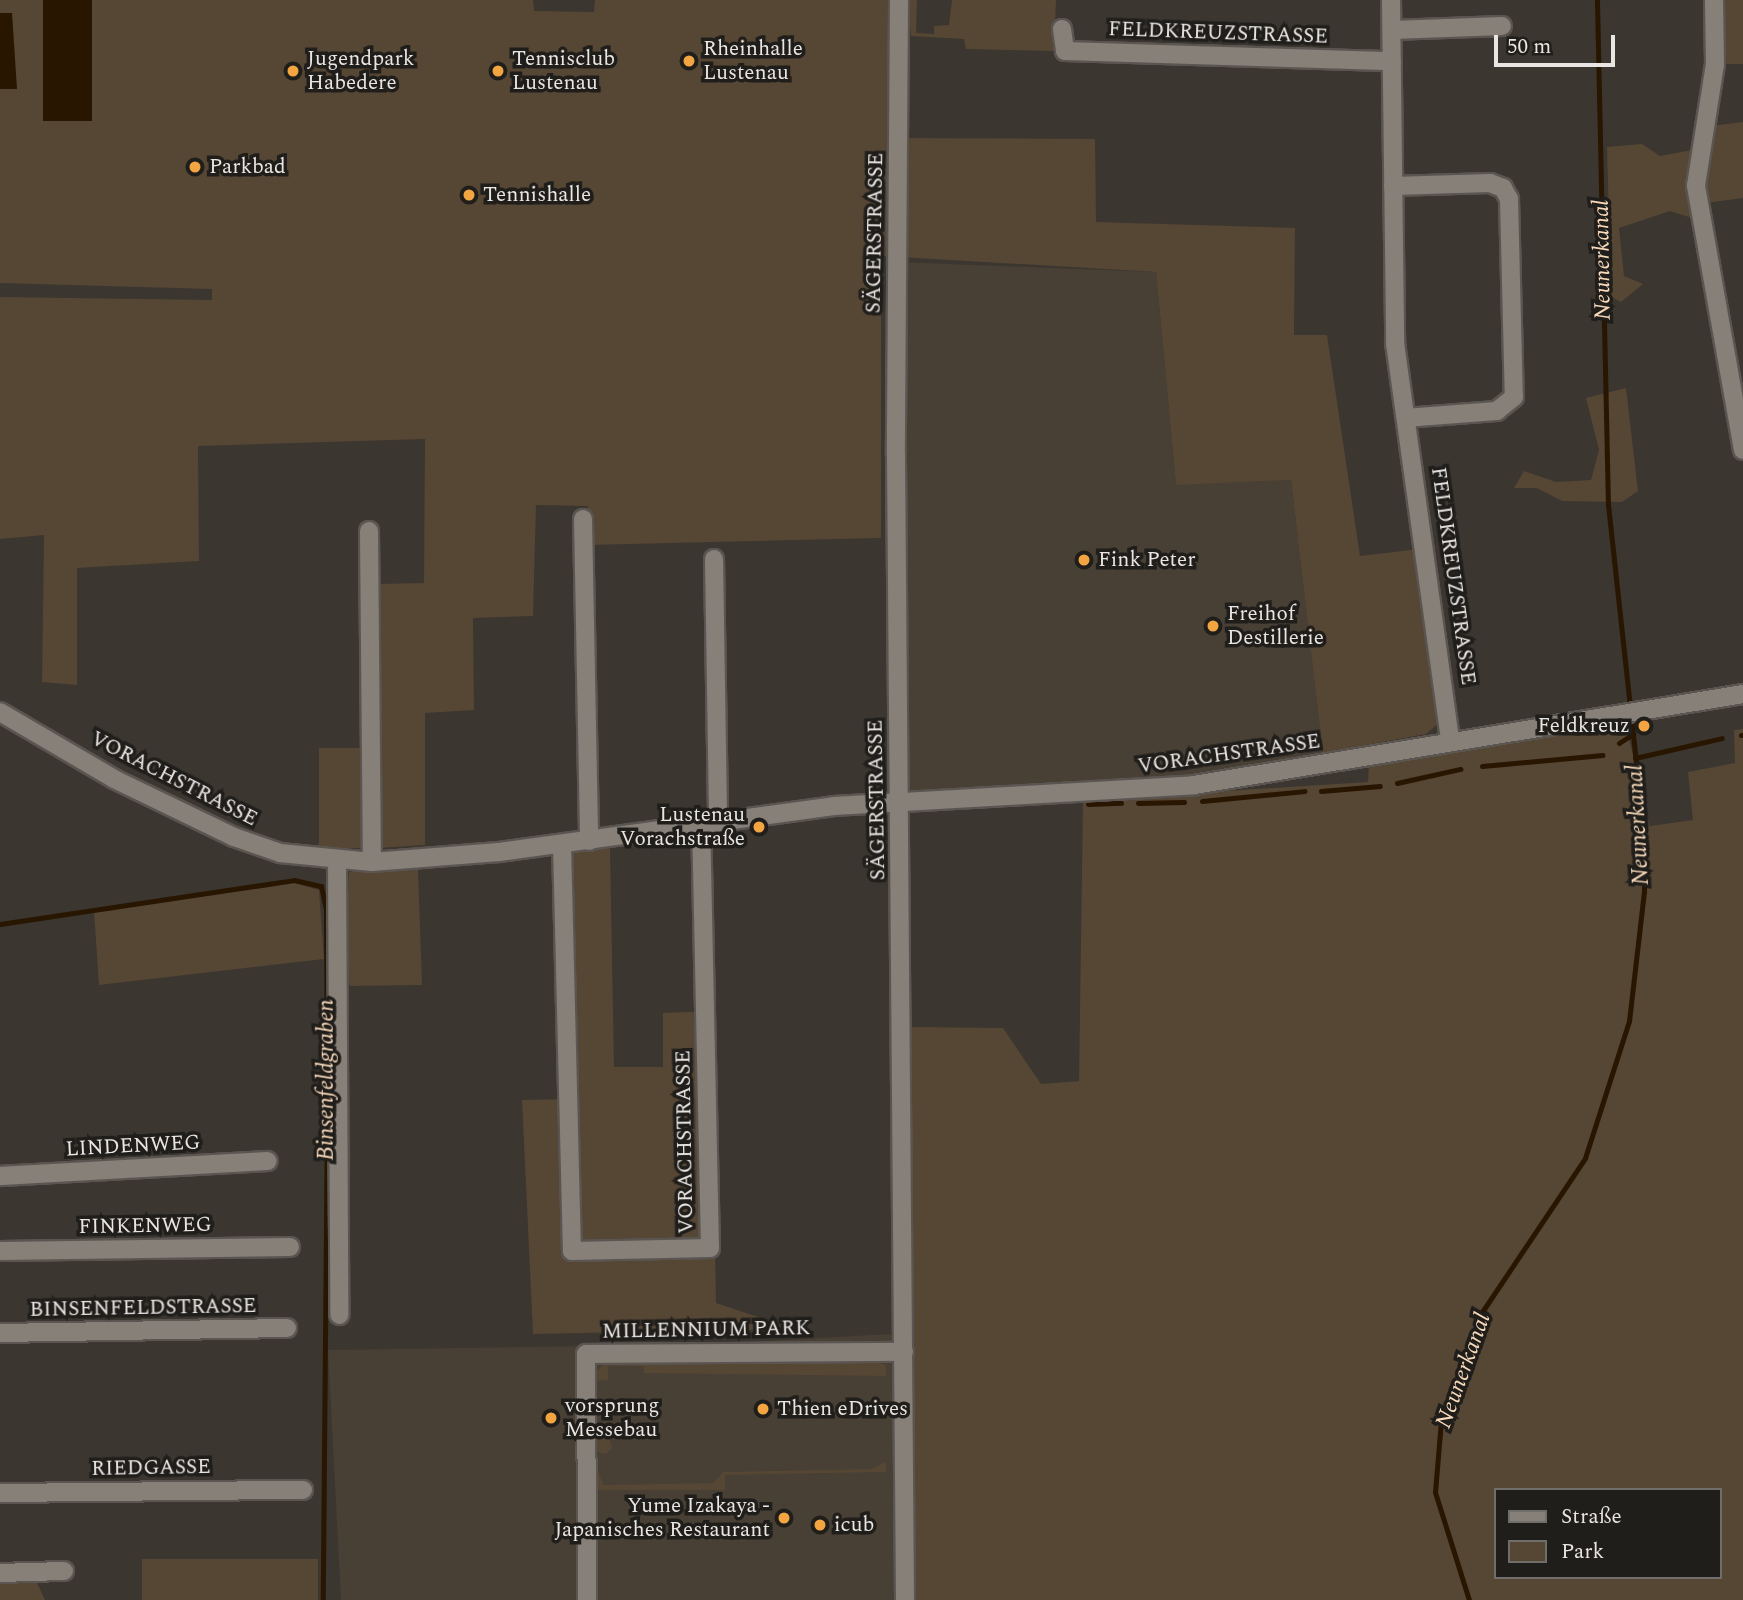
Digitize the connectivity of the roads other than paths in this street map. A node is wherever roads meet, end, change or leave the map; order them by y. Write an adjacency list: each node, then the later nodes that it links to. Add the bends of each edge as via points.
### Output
1 (899, 0): 17 (street, SÄGERSTRASSE)
2 (1391, 0): 6 (street, FELDKREUZSTRASSE)
3 (1714, 0): 10 (street, via 1715,64 1696,186)
4 (1503, 26): 6 (street)
5 (1062, 29): 7 (street, FELDKREUZSTRASSE, via 1065,51)
6 (1392, 30): 7 (street, FELDKREUZSTRASSE)
7 (1392, 61): 8 (street, FELDKREUZSTRASSE)
8 (1392, 186): 9 (street, FELDKREUZSTRASSE, via 1395,332); 9 (street, via 1490,183 1503,188 1509,199 1514,397 1497,411)
9 (1407, 418): 16 (street, FELDKREUZSTRASSE)
10 (1743, 450)
11 (583, 519): 19 (street)
12 (369, 531): 22 (street)
13 (714, 559): 18 (street, VORACHSTRASSE)
14 (1743, 694): 16 (street, VORACHSTRASSE, via 1644,705)
15 (0, 712): 21 (street, VORACHSTRASSE, via 114,779 234,837)
16 (1450, 741): 17 (street, VORACHSTRASSE, via 1194,785)
17 (899, 802): 18 (street, VORACHSTRASSE); 30 (street, SÄGERSTRASSE)
18 (710, 825): 19 (street, VORACHSTRASSE); 20 (street, VORACHSTRASSE, via 710,1248 572,1251)
19 (589, 841): 20 (street, VORACHSTRASSE)
20 (562, 844): 22 (street, VORACHSTRASSE)
21 (337, 861): 22 (street, VORACHSTRASSE); 27 (street)
22 (372, 862)
23 (268, 1161): 24 (street, LINDENWEG)
24 (0, 1176)
25 (290, 1247): 26 (street, FINKENWEG)
26 (0, 1251)
27 (339, 1315)
28 (287, 1328): 29 (street, BINSENFELDSTRASSE)
29 (0, 1332)
30 (904, 1352): 35 (street, MILLENNIUM PARK, via 586,1353); 36 (street, SÄGERSTRASSE)
31 (303, 1490): 32 (street, RIEDGASSE)
32 (0, 1493)
33 (64, 1571): 34 (street)
34 (0, 1573)
35 (587, 1600)
36 (905, 1600)

